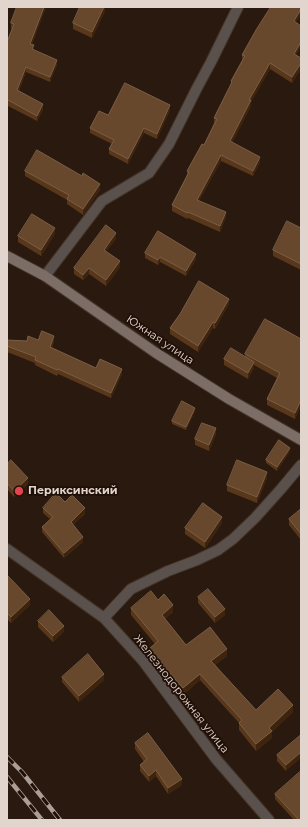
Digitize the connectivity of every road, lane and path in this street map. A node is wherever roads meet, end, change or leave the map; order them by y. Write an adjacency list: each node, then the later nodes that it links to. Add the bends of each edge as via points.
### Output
1 (238, 7): 3 (street, via 170,144 149,173 102,201)
2 (7, 256): 3 (street, Южная улица)
3 (45, 276): 4 (street, Южная улица, via 196,378)
4 (301, 440)
5 (301, 465): 7 (street, via 233,539 218,550 131,589)
6 (7, 550): 7 (street, Железнодорожная улица)
7 (104, 618): 8 (street, Железнодорожная улица, via 143,661 216,759)
8 (269, 820)

